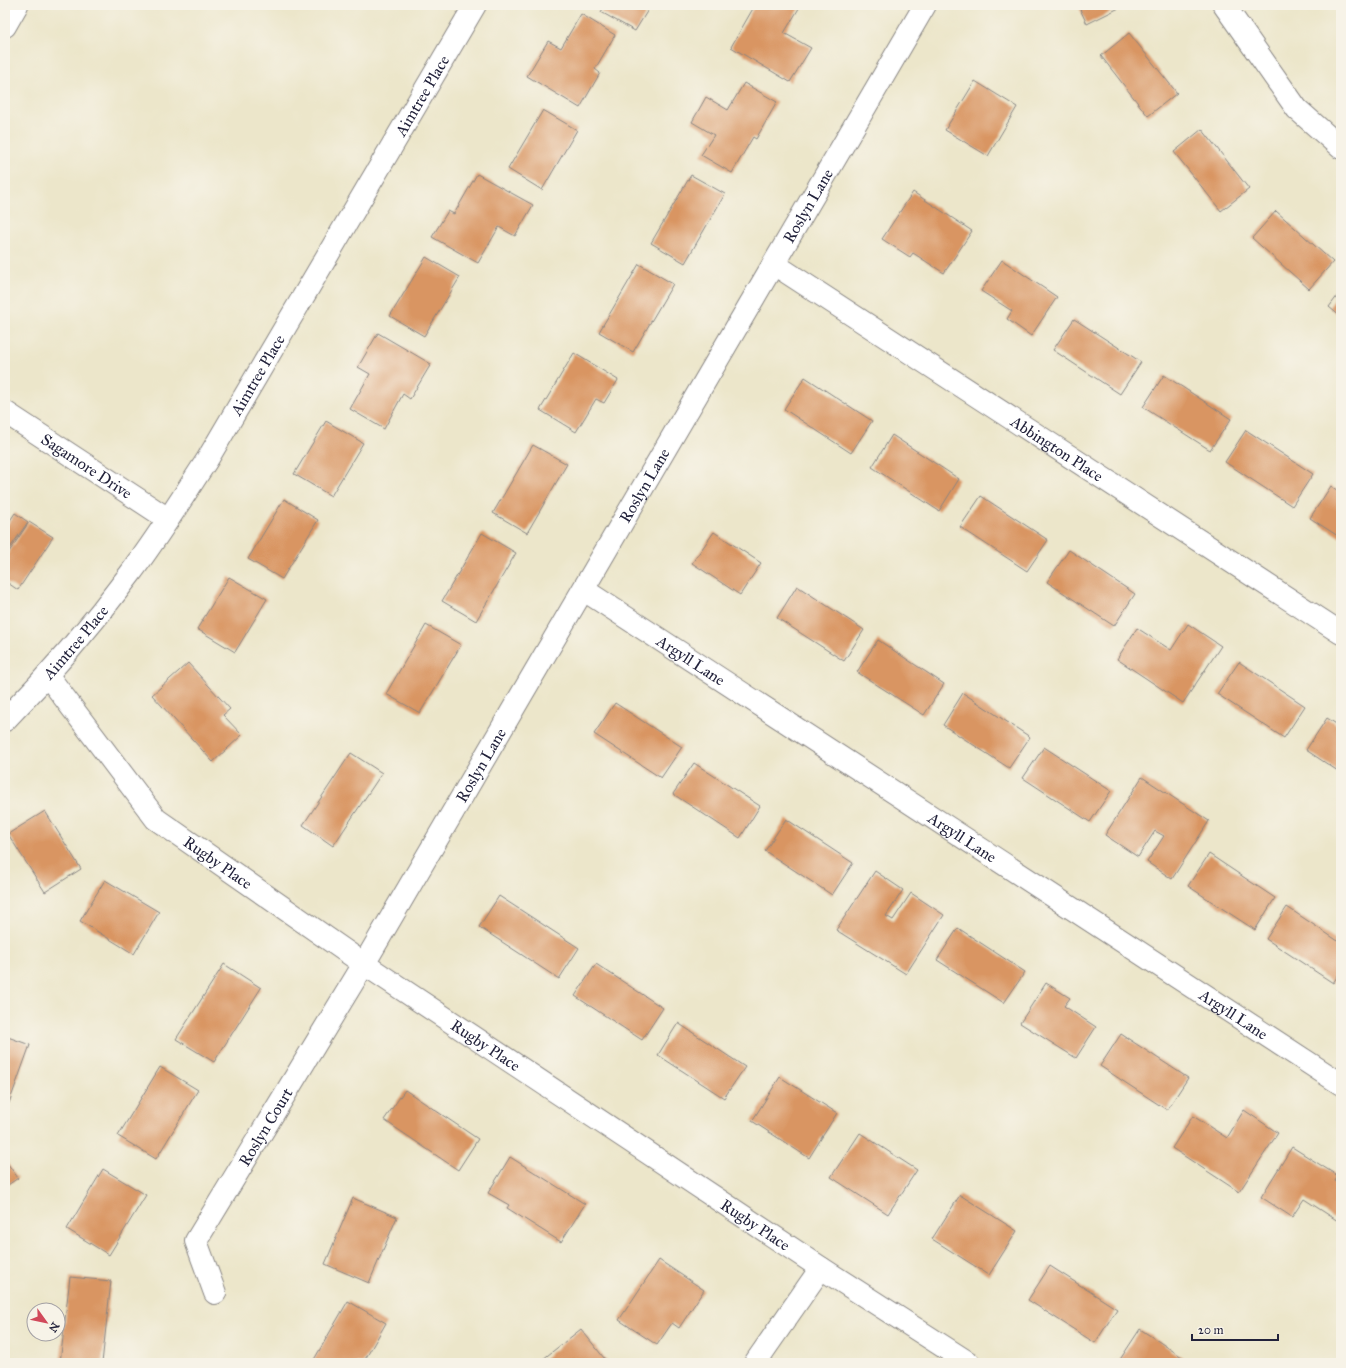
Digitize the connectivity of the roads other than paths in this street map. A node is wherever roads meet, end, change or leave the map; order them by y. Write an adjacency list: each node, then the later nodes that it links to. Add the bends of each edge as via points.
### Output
1 (17, 5): 5 (street)
2 (475, 5): 9 (street, Aimtree Place, via 207,460)
3 (925, 5): 7 (street, Roslyn Lane)
4 (1224, 5): 6 (street, via 1297,109)
5 (5, 26)
6 (1341, 148)
7 (774, 264): 10 (street, Roslyn Lane); 11 (street, Abbington Place)
8 (5, 412): 9 (street, Sagamore Drive)
9 (168, 519): 12 (street, Aimtree Place, via 131,574)
10 (584, 590): 14 (street, Roslyn Lane); 15 (street, Argyll Lane)
11 (1341, 634)
12 (48, 676): 13 (street, Aimtree Place); 14 (street, Rugby Place, via 156,819)
13 (5, 720)
14 (364, 964): 16 (street, Rugby Place); 17 (street, Roslyn Court, via 196,1241)
15 (1341, 1084)
16 (821, 1268): 18 (street); 19 (street, Rugby Place)
17 (215, 1293)
18 (755, 1363)
19 (969, 1363)

